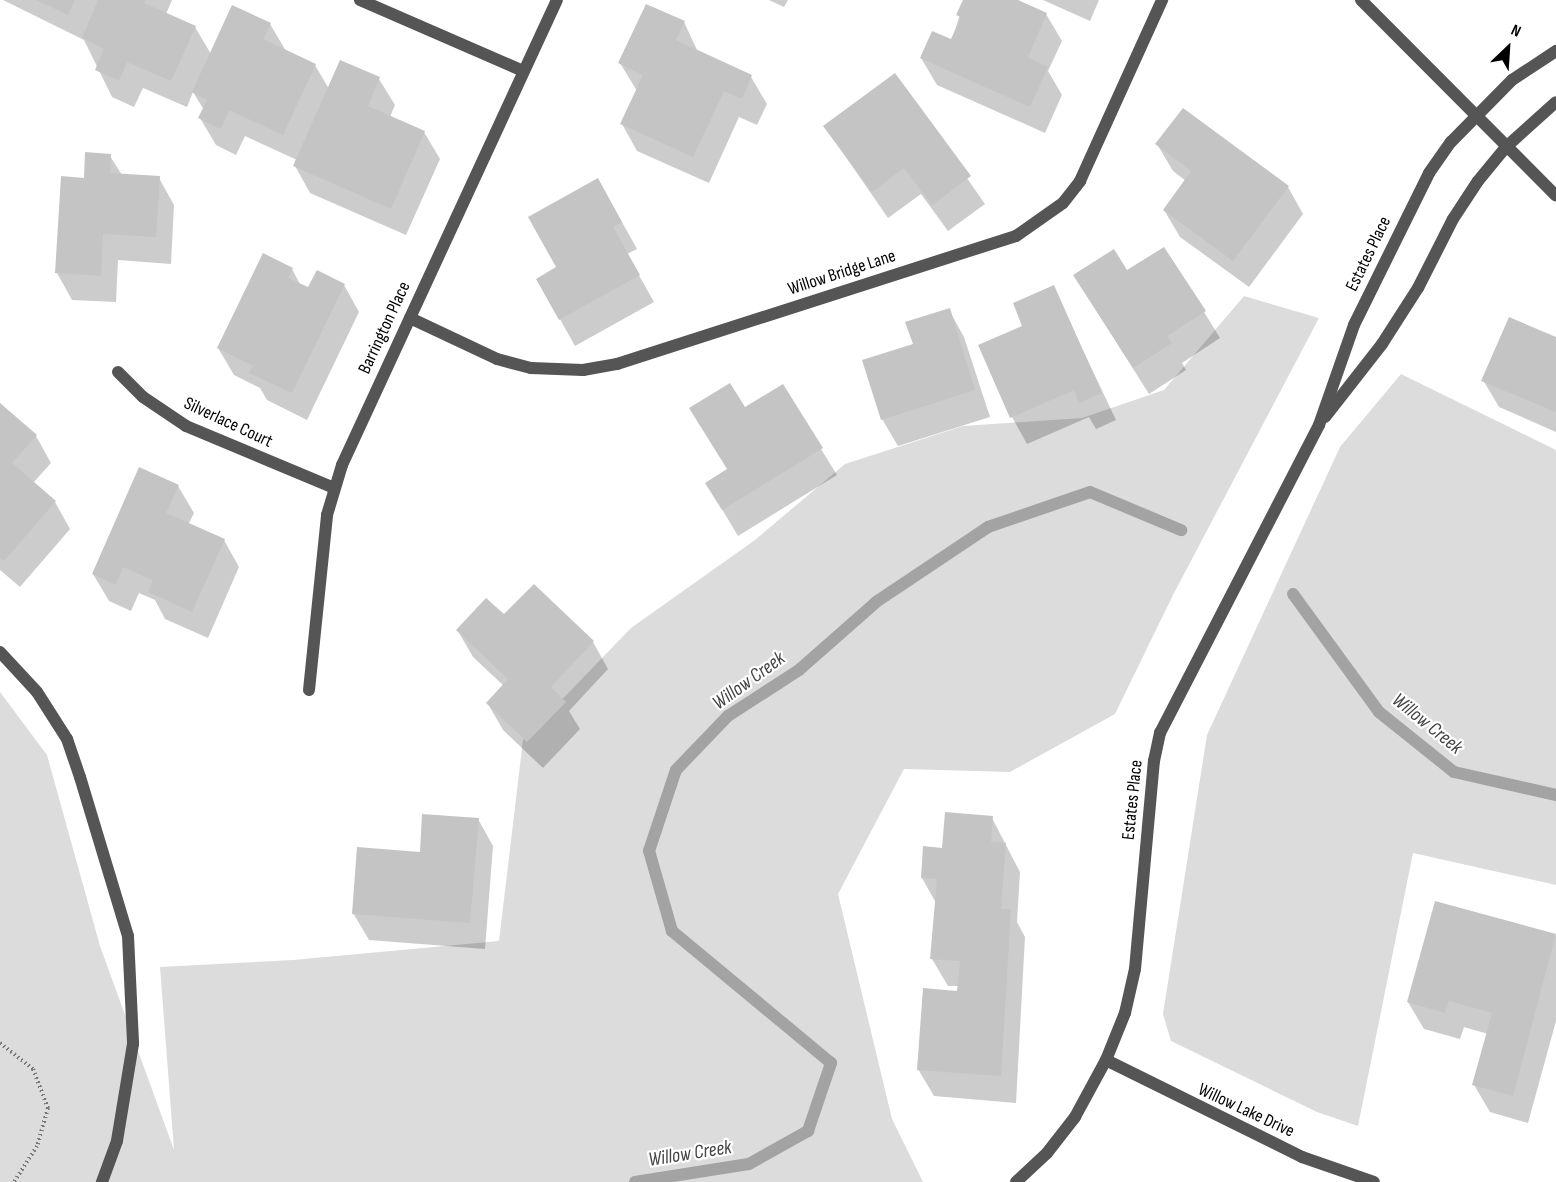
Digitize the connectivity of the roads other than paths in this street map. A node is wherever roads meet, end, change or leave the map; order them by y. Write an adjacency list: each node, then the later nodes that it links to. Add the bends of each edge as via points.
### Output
1 (360, 0): 6 (street)
2 (557, 0): 6 (street, Barrington Place)
3 (1162, 0): 11 (street, Willow Bridge Lane, via 1080,181 1063,203 1016,236 617,364 583,370 531,368 497,359)
4 (1361, 0): 8 (street)
5 (1556, 51): 8 (street, Estates Place, via 1512,80)
6 (523, 71): 11 (street, Barrington Place)
7 (1556, 102): 9 (street, Estates Place)
8 (1476, 113): 9 (street); 13 (street, Estates Place, via 1429,173 1354,325)
9 (1506, 147): 10 (street); 13 (street, Estates Place, via 1453,219 1418,288 1382,344)
10 (1556, 196)
11 (410, 318): 14 (street, Barrington Place)
12 (118, 372): 14 (street, Silverlace Court, via 143,397 186,426)
13 (1319, 425): 17 (street, Estates Place, via 1160,734 1154,761 1135,969 1125,1013)
14 (334, 488): 16 (street, Barrington Place, via 327,515)
15 (0, 652): 18 (street, via 37,692 67,739 128,936 133,1044 117,1141)
16 (309, 690)
17 (1106, 1060): 19 (street, Estates Place, via 1075,1117); 20 (street, Willow Lake Drive, via 1302,1157)
18 (102, 1182)
19 (1016, 1182)
20 (1374, 1182)

